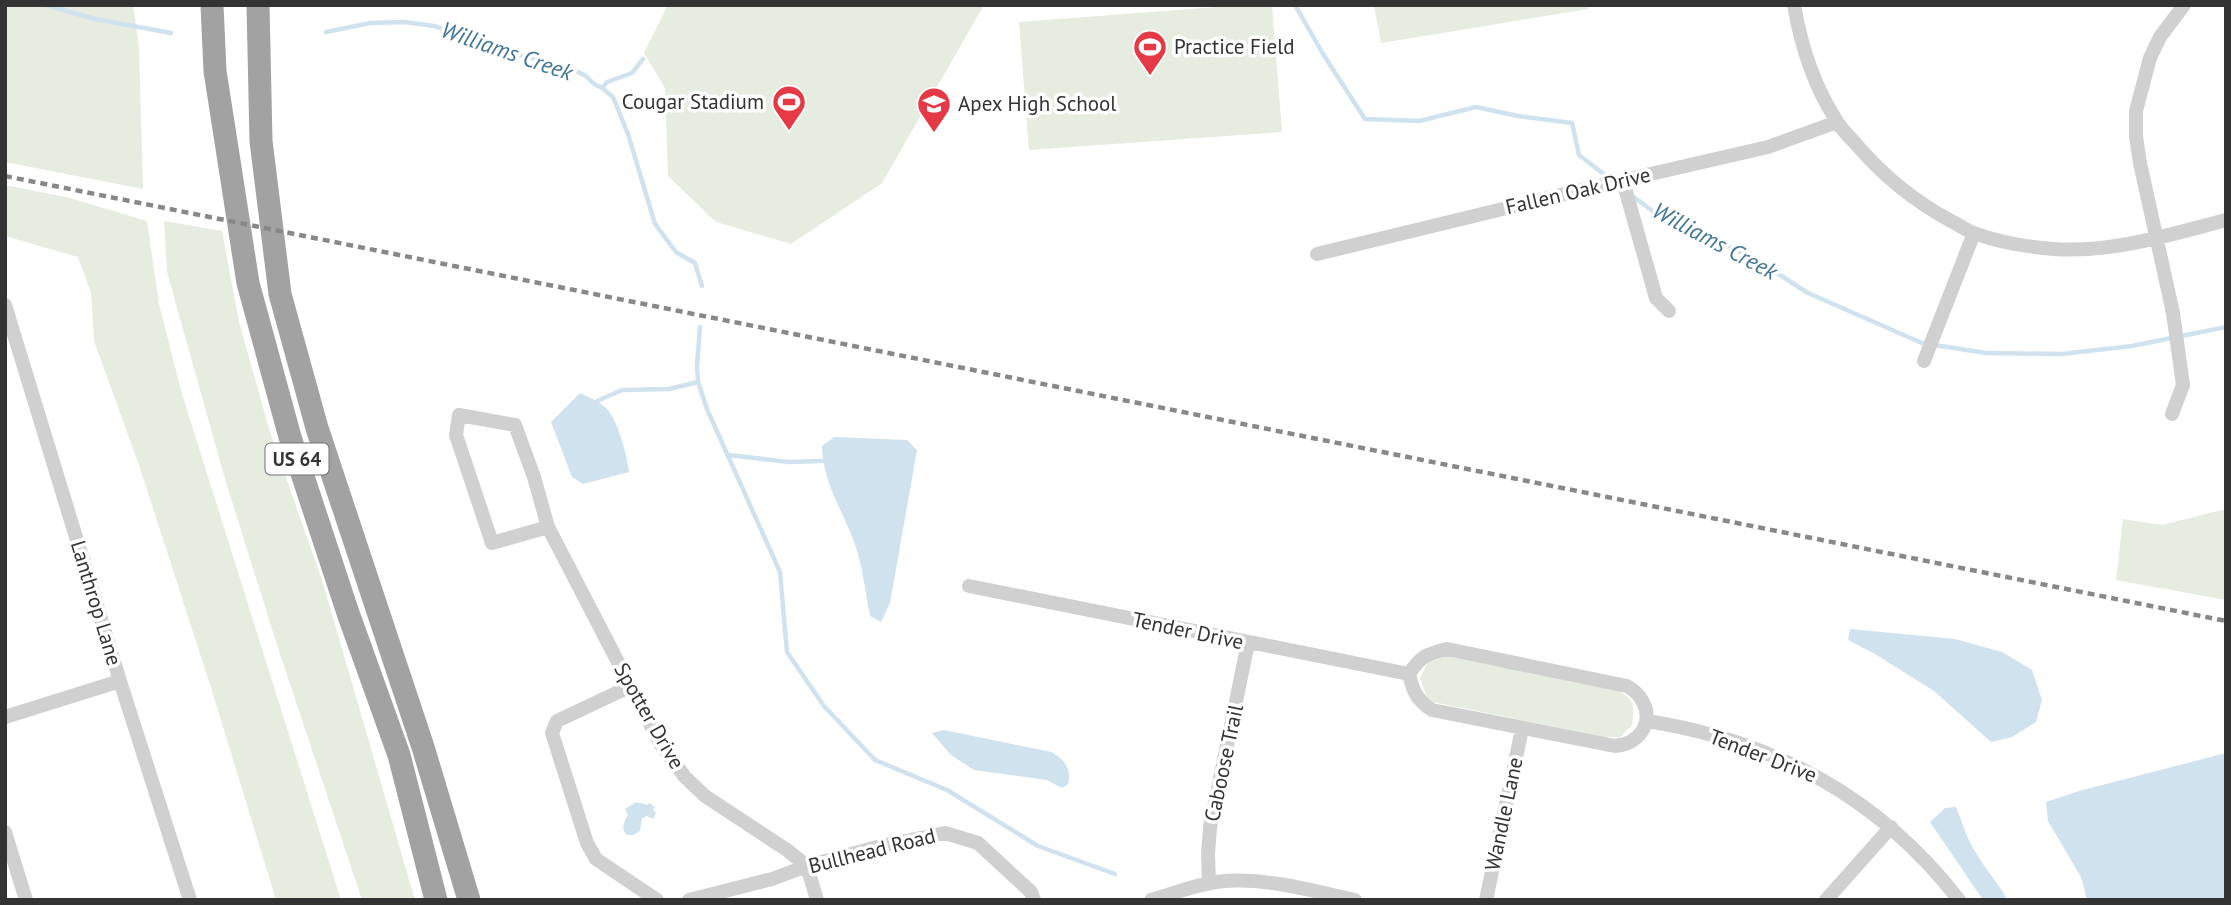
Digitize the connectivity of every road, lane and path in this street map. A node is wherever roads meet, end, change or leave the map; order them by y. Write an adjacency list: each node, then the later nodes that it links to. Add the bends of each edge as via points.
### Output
1 (212, 5): 30 (highway, US 64, via 215,71 247,283 294,450 399,755)
2 (258, 5): 31 (highway, US 64, via 261,141 280,294 317,429)
3 (1794, 5): 5 (street, via 1803,50)
4 (2184, 5): 9 (street, via 2155,48 2136,111 2140,163)
5 (1837, 122): 6 (street, Fallen Oak Drive, via 1768,147); 8 (street, via 1896,186)
6 (1623, 181): 10 (street, Fallen Oak Drive); 12 (street, via 1656,298)
7 (2226, 220): 9 (street)
8 (1974, 233): 9 (street, via 2053,249 2108,248); 13 (street)
9 (2157, 239): 14 (street, via 2183,385)
10 (1317, 254)
11 (5, 305): 19 (street, Lanthrop Lane)
12 (1669, 311)
13 (1924, 361)
14 (2172, 414)
15 (548, 527): 15 (street, Spotter Drive, via 515,425 459,415 456,435 492,543); 20 (street, Spotter Drive)
16 (969, 586): 17 (street, Tender Drive)
17 (1248, 643): 18 (street, Tender Drive); 27 (street, Caboose Trail, via 1210,828)
18 (1409, 674): 22 (street, via 1428,653 1447,649 1534,666 1627,686 1645,705); 23 (street, via 1418,701 1432,710)
19 (120, 681): 21 (street); 29 (street, Lanthrop Lane)
20 (631, 686): 26 (street, Spotter Drive, via 661,745 685,777 705,796); 32 (street, via 557,722 552,733 596,859)
21 (5, 717)
22 (1647, 722): 23 (street, via 1632,741 1615,746); 24 (street, Tender Drive, via 1724,738 1806,769)
23 (1521, 729): 38 (street, Wandle Lane)
24 (1892, 827): 39 (street); 40 (street, Tender Drive)
25 (5, 832): 28 (street)
26 (807, 866): 33 (street, Bullhead Road); 34 (street); 35 (street, Bullhead Road, via 945,833 978,844 1031,892)
27 (1209, 883): 36 (street); 37 (street, via 1273,883)
28 (26, 900)
29 (190, 900)
30 (436, 900)
31 (469, 900)
32 (657, 900)
33 (689, 900)
34 (817, 900)
35 (1034, 900)
36 (1151, 900)
37 (1355, 900)
38 (1486, 900)
39 (1826, 900)
40 (1959, 900)

